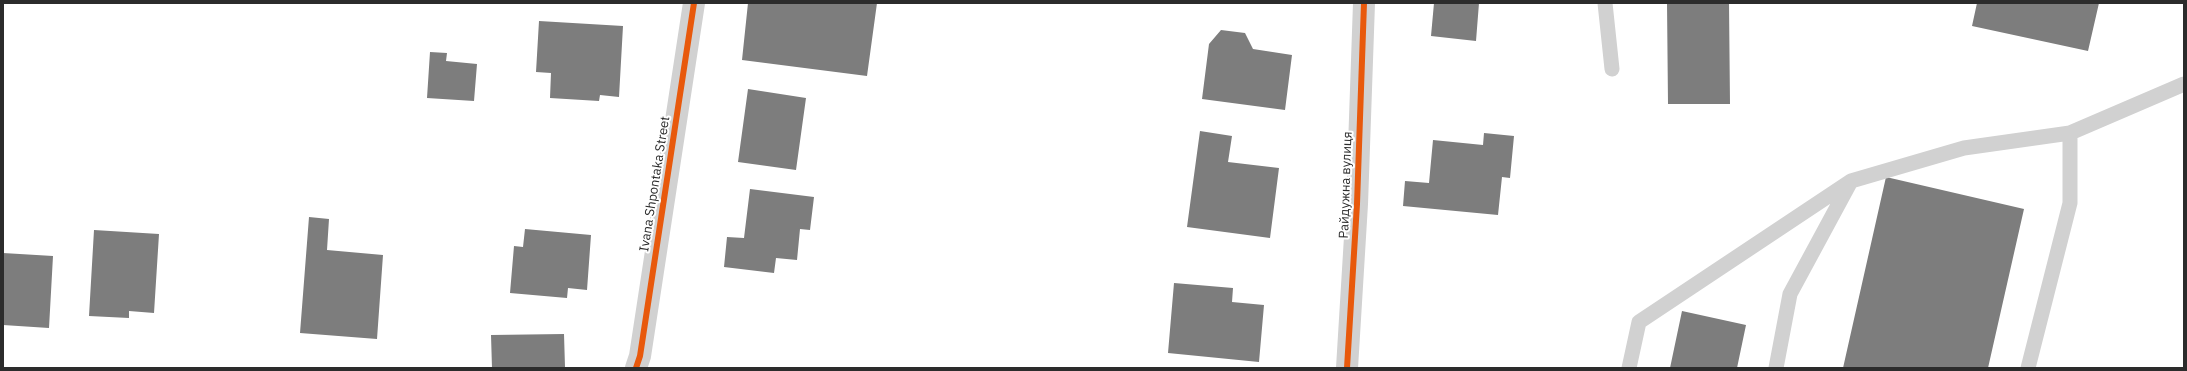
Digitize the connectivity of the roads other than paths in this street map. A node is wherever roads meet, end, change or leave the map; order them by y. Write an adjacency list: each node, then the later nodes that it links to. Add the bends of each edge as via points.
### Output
1 (694, 3): 8 (street, Ivana Shpontaka Street, via 640,356)
2 (1364, 3): 9 (street, Райдужна вулиця, via 1358,204)
3 (1605, 3): 4 (lane)
4 (1612, 69)
5 (2184, 84): 6 (lane)
6 (2070, 133): 7 (lane, via 1964,148); 12 (lane, via 2070,203)
7 (1851, 181): 10 (lane, via 1639,322); 11 (lane, via 1790,294)
8 (636, 368)
9 (1347, 368)
10 (1629, 368)
11 (1776, 368)
12 (2028, 368)

